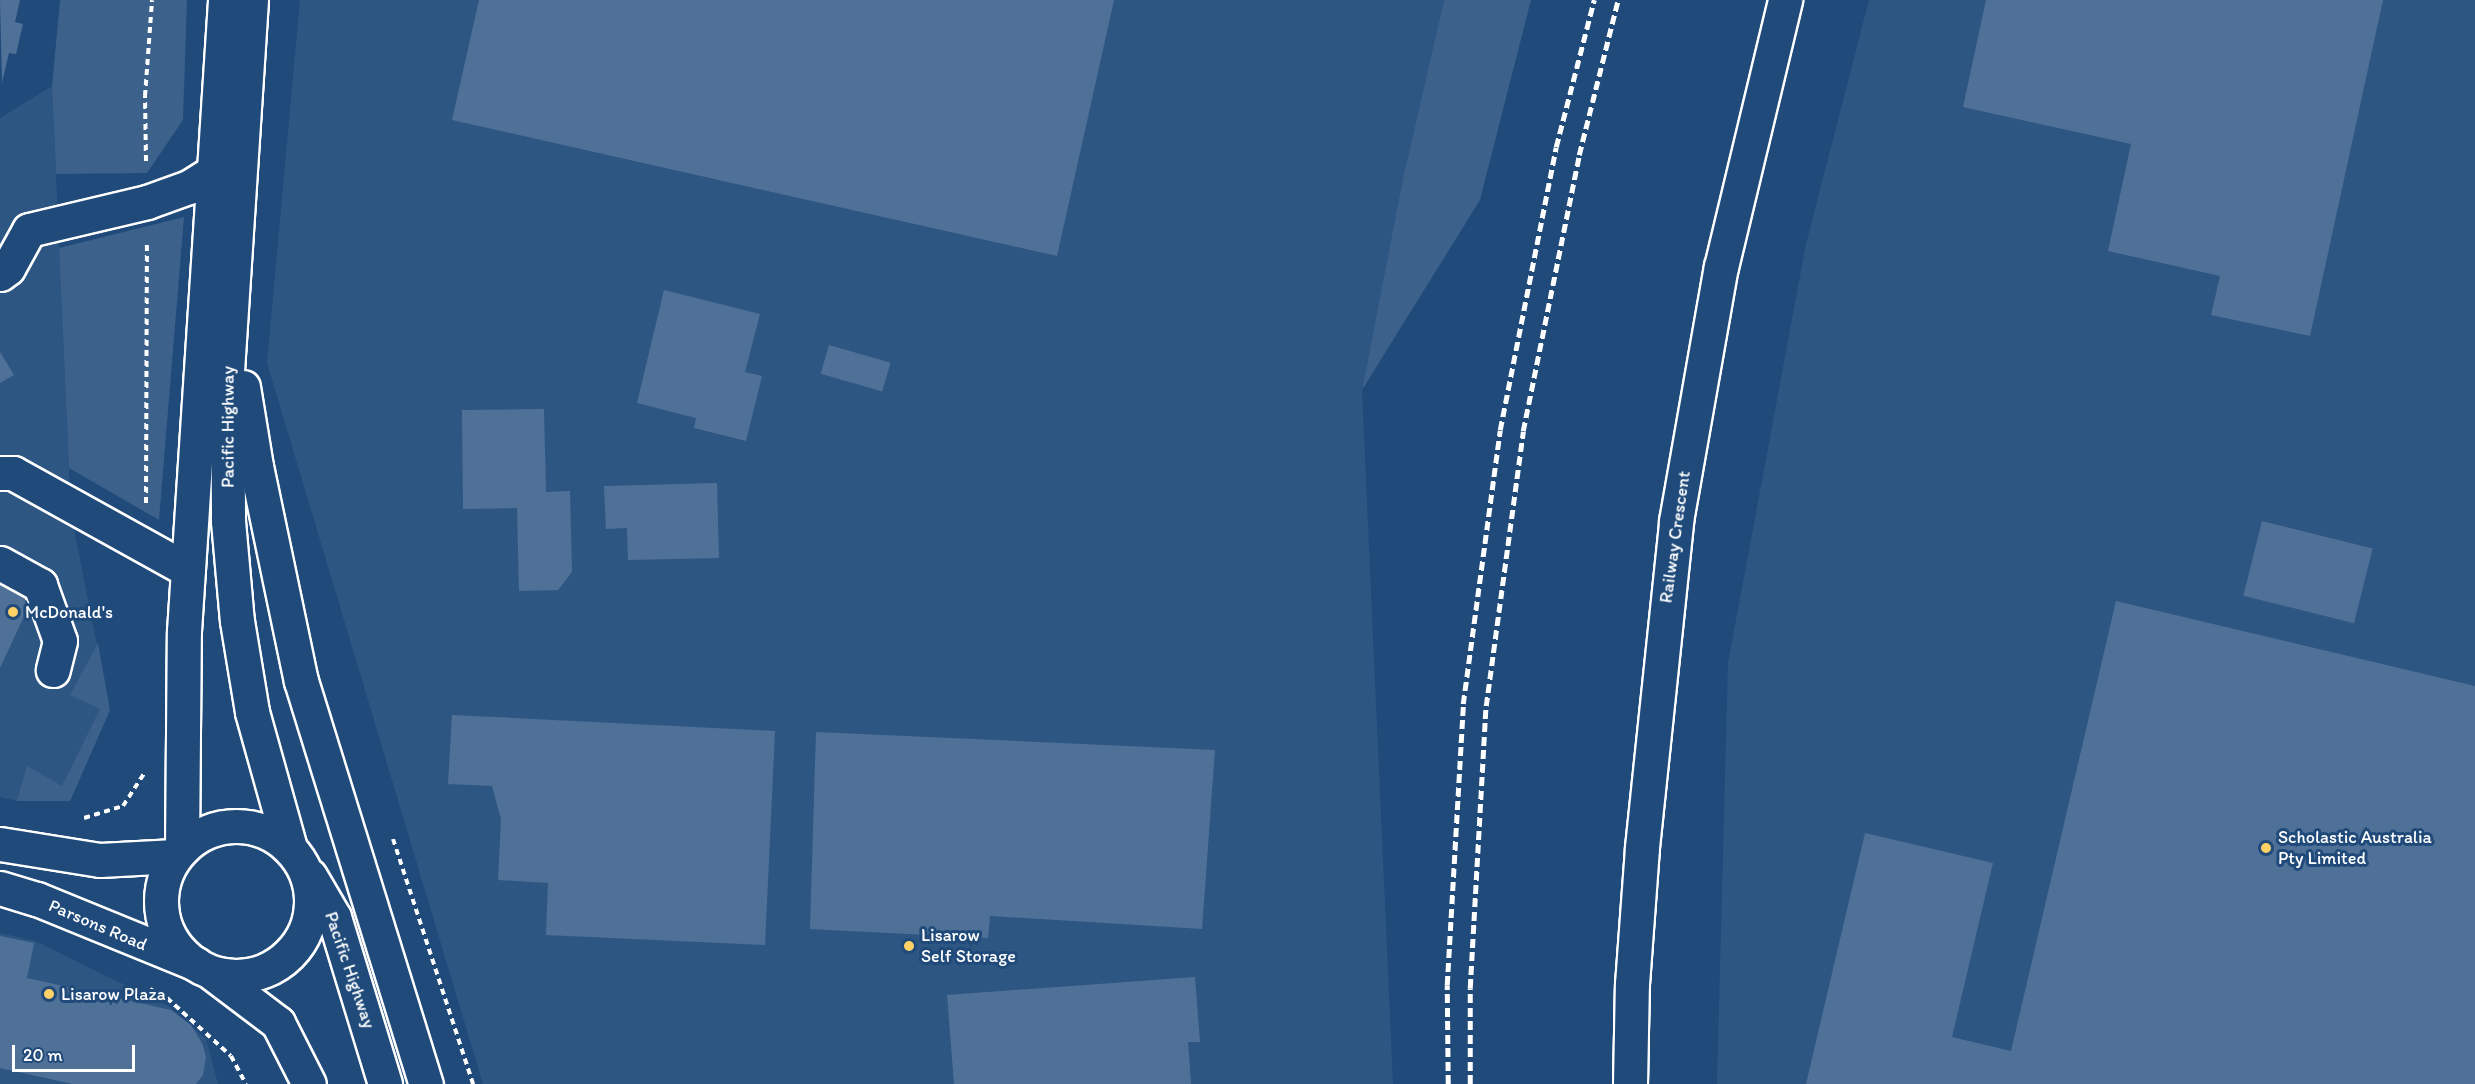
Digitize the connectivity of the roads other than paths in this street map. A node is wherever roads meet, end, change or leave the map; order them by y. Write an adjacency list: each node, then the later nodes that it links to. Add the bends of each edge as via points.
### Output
1 (225, 0): 4 (main road, Pacific Highway)
2 (251, 0): 6 (main road, Pacific Highway)
3 (1785, 0): 19 (main road, Railway Crescent, via 1721,267 1676,521 1642,847)
4 (215, 171): 5 (main road, via 189,187 147,202 29,230 8,268); 9 (main road, Pacific Highway)
5 (0, 274)
6 (234, 278): 13 (main road, Pacific Highway, via 226,433 233,584 252,712); 18 (main road, via 251,441 301,681)
7 (0, 473): 9 (main road, via 13,473)
8 (0, 563): 10 (main road, via 40,585 60,641)
9 (188, 570): 12 (main road, Pacific Highway)
10 (53, 670)
11 (0, 844): 12 (main road, via 100,860)
12 (179, 852): 13 (main road, via 211,829 245,825 277,837); 15 (main road, via 162,888 163,915 172,939)
13 (295, 855): 15 (main road, via 312,902 308,922 293,949 269,969 249,975); 17 (main road, Pacific Highway, via 334,917)
14 (0, 888): 15 (main road, Parsons Road, via 37,899)
15 (202, 968): 16 (main road, via 278,1023)
16 (309, 1084)
17 (385, 1084)
18 (426, 1084)
19 (1629, 1084)

